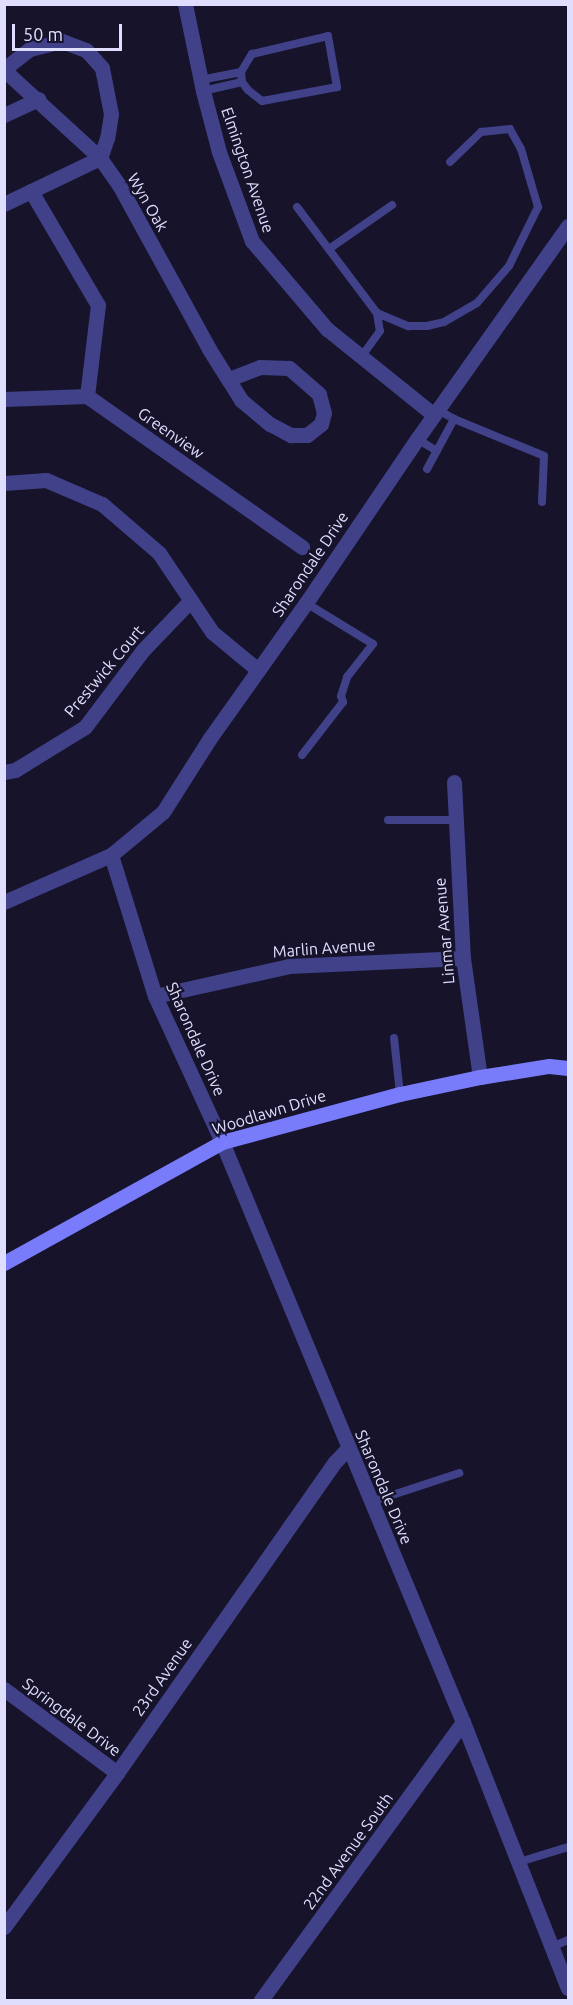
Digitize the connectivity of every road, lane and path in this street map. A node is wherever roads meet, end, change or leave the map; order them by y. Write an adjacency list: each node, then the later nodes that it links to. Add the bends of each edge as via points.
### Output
1 (185, 4): 5 (street, Elmington Avenue)
2 (4, 69): 6 (street, Wyn Oak); 8 (street, via 30,49 63,41 86,50 102,68 111,114)
3 (240, 72): 4 (lane); 4 (lane, via 252,54 328,36 337,87 262,101); 5 (lane)
4 (242, 82): 5 (lane)
5 (202, 86): 17 (street, Elmington Avenue, via 219,152 252,241 327,329)
6 (39, 99): 7 (street); 8 (street, Wyn Oak)
7 (4, 115)
8 (100, 158): 10 (street); 18 (street, Wyn Oak)
9 (450, 162): 16 (lane, via 482,132 510,129 521,149 538,207 508,266 477,303 444,322 427,326 408,326)
10 (31, 190): 11 (street); 19 (street, via 98,305)
11 (4, 204)
12 (392, 205): 15 (lane)
13 (297, 207): 15 (lane)
14 (567, 228): 21 (street, Sharondale Drive)
15 (329, 249): 16 (lane)
16 (377, 313): 17 (lane, via 380,331)
17 (361, 357): 21 (street, Elmington Avenue)
18 (228, 379): 18 (street, Wyn Oak, via 241,400 270,424 291,435 307,435 321,424 324,413 319,394 289,368 260,367)
19 (87, 396): 20 (street); 28 (street, Greenview)
20 (4, 399)
21 (436, 412): 22 (lane); 23 (street, Sharondale Drive)
22 (454, 419): 24 (lane); 27 (lane, via 544,456)
23 (417, 439): 24 (lane); 30 (street, Sharondale Drive)
24 (437, 451): 25 (lane)
25 (427, 469)
26 (4, 483): 29 (street, via 46,480 102,504 159,553)
27 (542, 502)
28 (302, 547)
29 (191, 600): 31 (street, via 212,632); 33 (street, Prestwick Court, via 143,651 85,727 15,770)
30 (306, 603): 31 (street, Sharondale Drive); 32 (lane, via 374,645 347,677 343,702)
31 (258, 670): 37 (street, Sharondale Drive, via 163,812)
32 (302, 755)
33 (4, 772)
34 (454, 782): 36 (street, Linmar Avenue)
35 (388, 820): 36 (lane)
36 (455, 820): 39 (street, Linmar Avenue)
37 (111, 855): 38 (street); 40 (street, Sharondale Drive)
38 (4, 902)
39 (463, 958): 40 (street, Marlin Avenue, via 289,966); 43 (street, Linmar Avenue)
40 (155, 996): 45 (street, Sharondale Drive)
41 (394, 1038): 44 (lane)
42 (568, 1068): 43 (main road, Woodlawn Drive, via 549,1066)
43 (480, 1077): 44 (main road, Woodlawn Drive)
44 (399, 1094): 45 (main road, Woodlawn Drive)
45 (222, 1142): 46 (main road, Woodlawn Drive); 47 (street, Sharondale Drive)
46 (4, 1263)
47 (348, 1448): 49 (street, Sharondale Drive); 52 (street, 23rd Avenue, via 334,1462)
48 (459, 1473): 49 (lane)
49 (371, 1502): 51 (street, Sharondale Drive)
50 (4, 1689): 52 (street, Springdale Drive)
51 (463, 1722): 54 (street, Sharondale Drive); 59 (street, 22nd Avenue South)
52 (117, 1773): 55 (street, 23rd Avenue)
53 (568, 1847): 54 (lane)
54 (519, 1862): 57 (street, Sharondale Drive)
55 (4, 1927)
56 (568, 1940): 57 (lane)
57 (552, 1947): 58 (street, Sharondale Drive)
58 (568, 1990): 60 (street)
59 (261, 2001)
60 (562, 2001)

